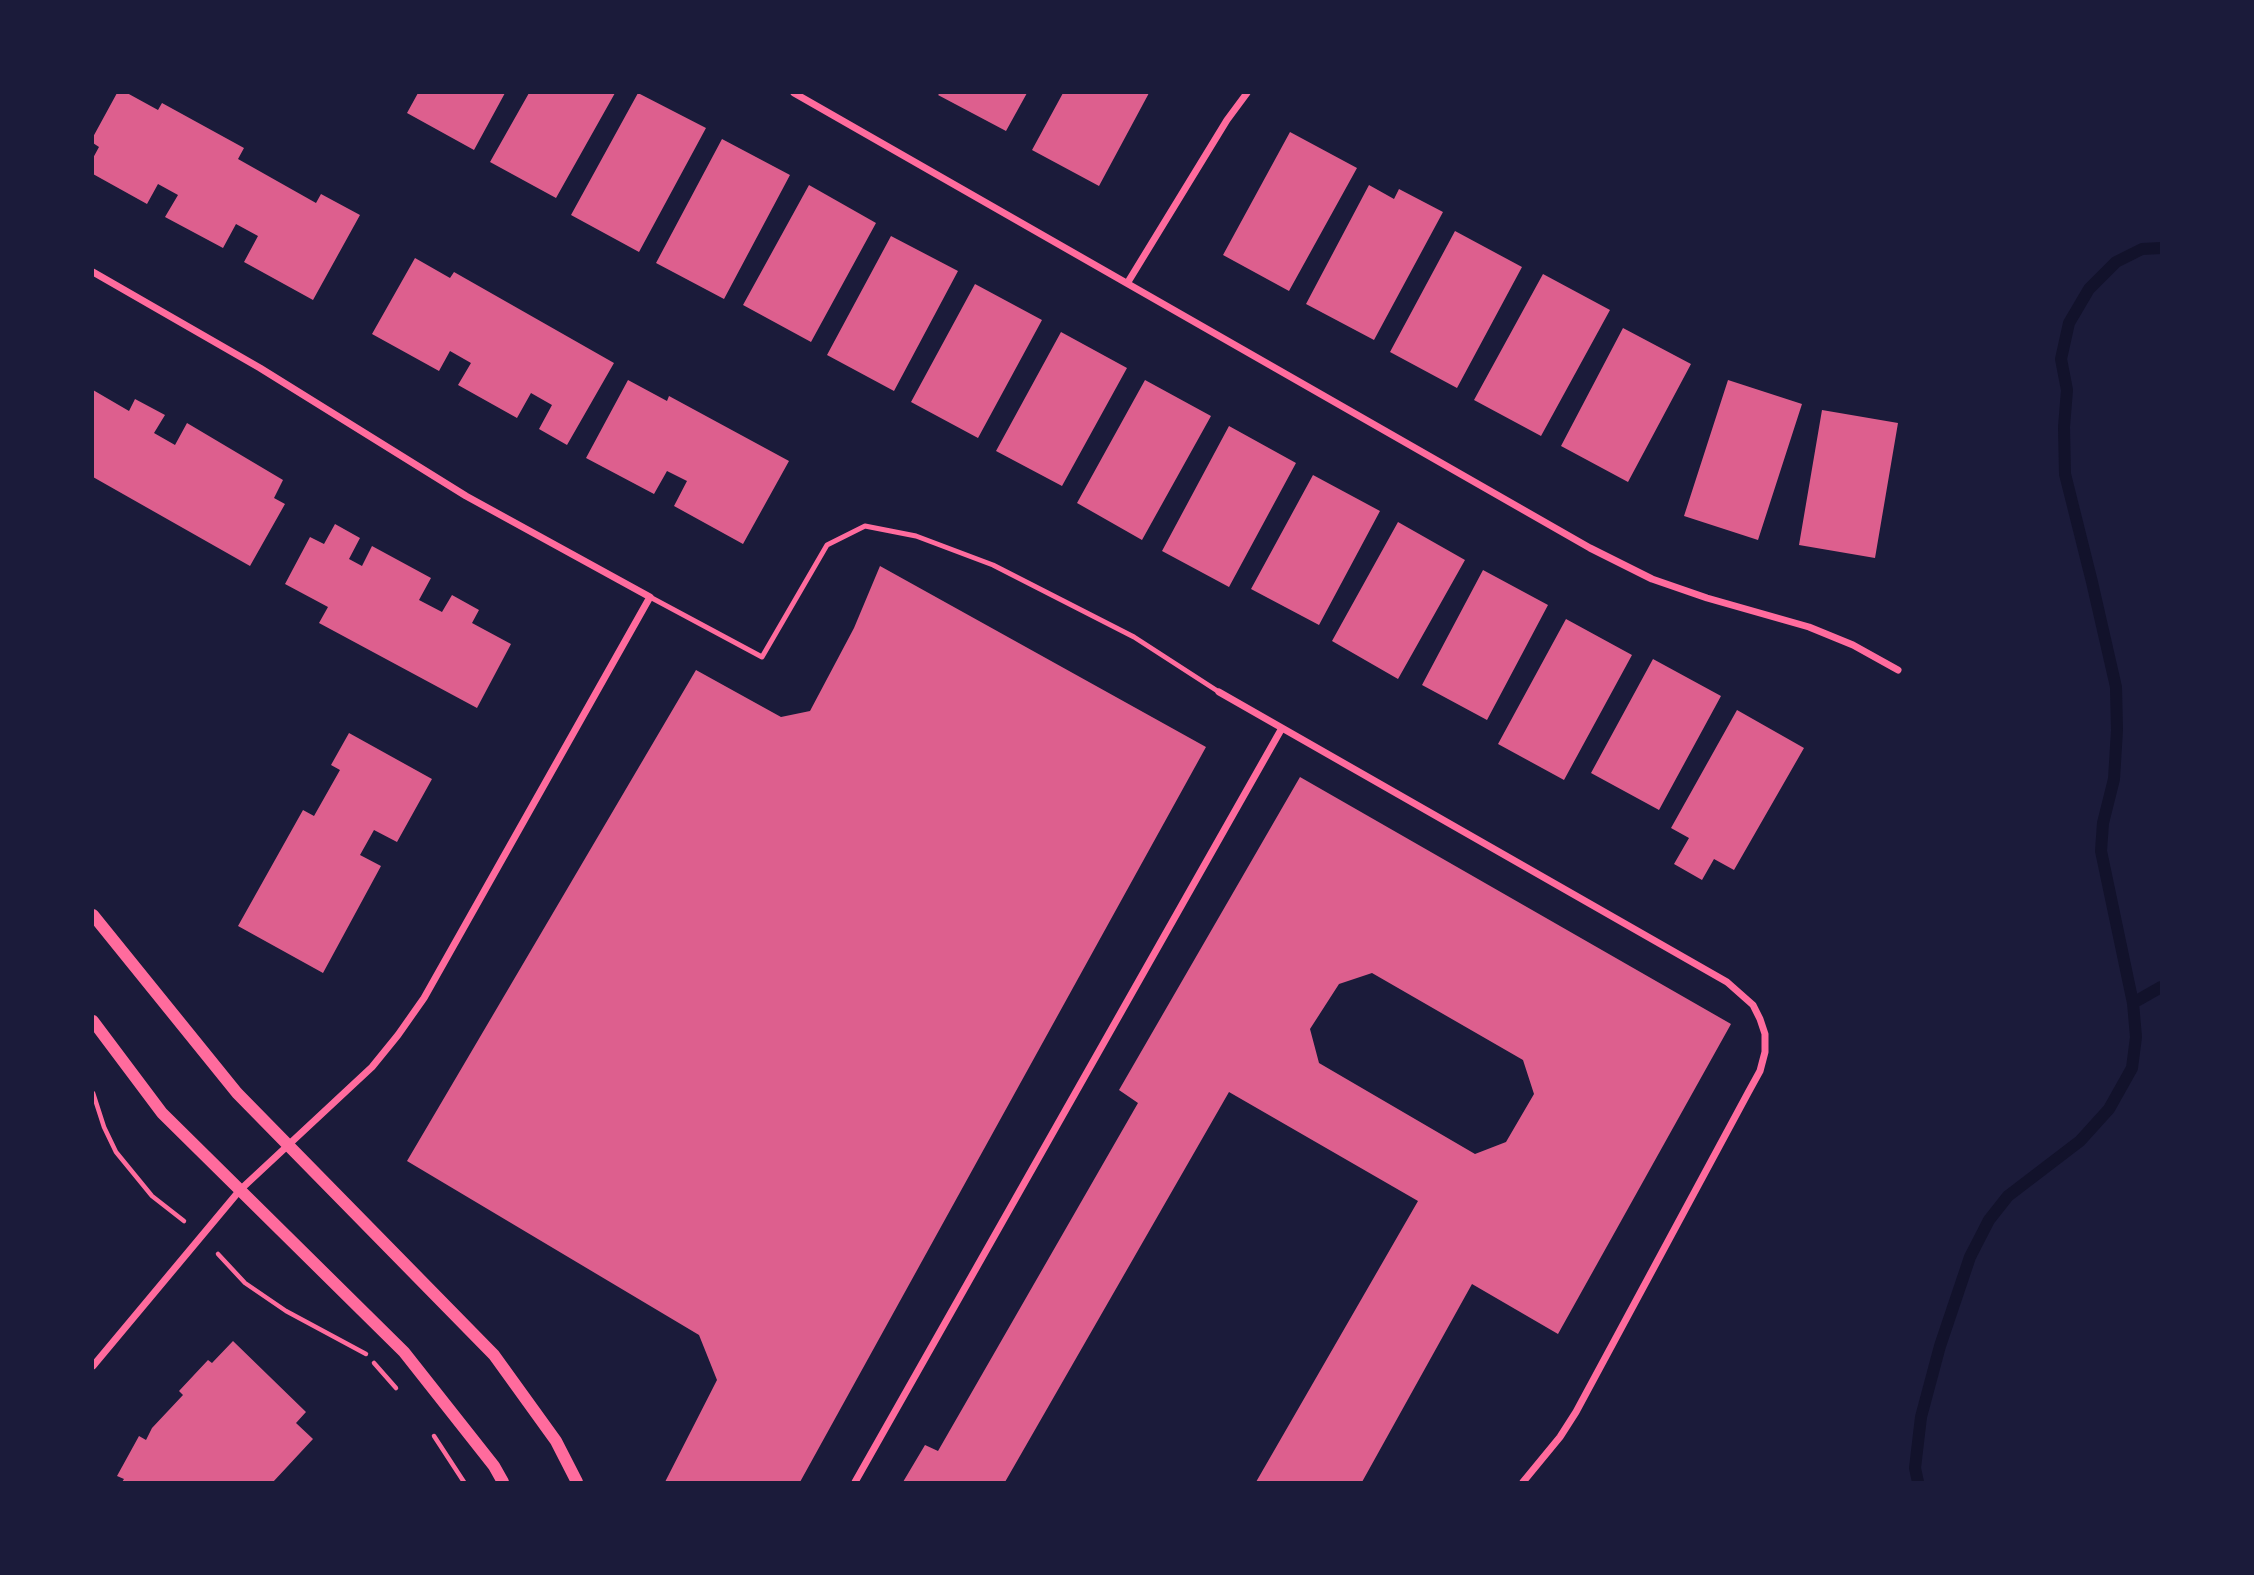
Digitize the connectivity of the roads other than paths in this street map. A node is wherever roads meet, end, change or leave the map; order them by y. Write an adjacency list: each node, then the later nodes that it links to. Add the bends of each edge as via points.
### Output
1 (793, 93): 4 (street)
2 (1247, 93): 4 (street)
3 (93, 272): 5 (street, via 260,368 466,496)
4 (1128, 282): 6 (street, via 1603,554 1653,579 1809,627)
5 (650, 597): 7 (lane, via 762,657 827,545 865,526 916,536 993,565 1134,637); 11 (street, via 424,998 372,1067)
6 (1898, 670)
7 (1219, 692): 8 (street)
8 (1283, 728): 16 (street); 17 (street, via 1727,982 1753,1004 1765,1034 1760,1071 1576,1412)
9 (93, 915): 11 (street, via 237,1093)
10 (93, 1021): 12 (street, via 162,1113)
11 (287, 1145): 12 (street); 15 (street, via 494,1355 556,1441)
12 (240, 1191): 13 (street); 14 (street, via 404,1352)
13 (93, 1366)
14 (503, 1482)
15 (577, 1482)
16 (855, 1482)
17 (1523, 1482)

